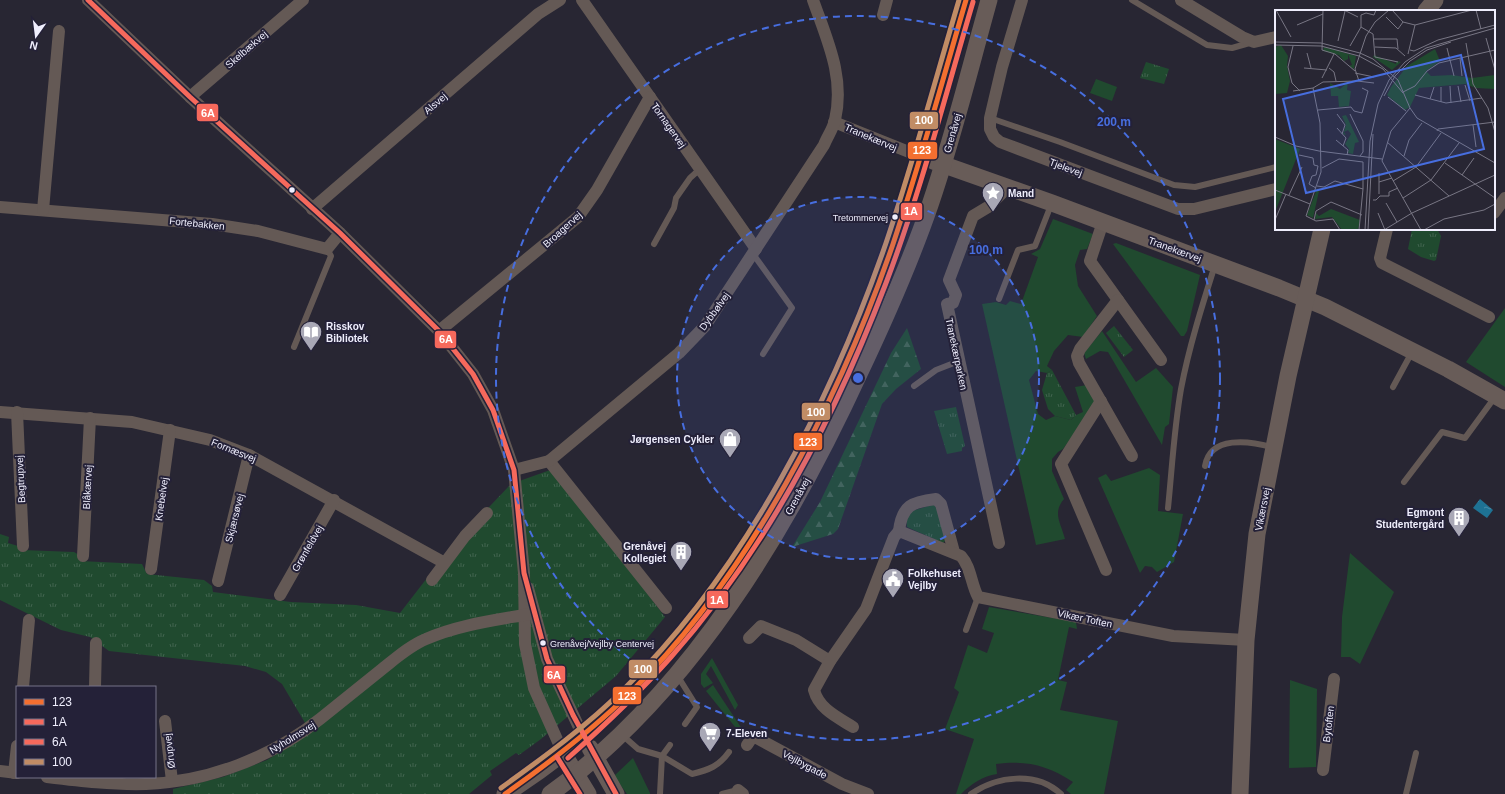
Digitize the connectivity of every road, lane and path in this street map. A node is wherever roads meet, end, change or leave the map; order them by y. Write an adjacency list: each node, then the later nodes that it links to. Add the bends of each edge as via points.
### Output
1 (88, 0): 18 (street)
2 (303, 0): 18 (street, Skelbækvej)
3 (560, 0): 31 (street, Alsvej, via 538,14)
4 (582, 0): 19 (street, Tornagervej)
5 (813, 0): 21 (street, via 836,69 839,86)
6 (887, 0): 14 (street)
7 (966, 0): 22 (main road, Grenåvej)
8 (989, 0): 23 (main road, Grenåvej)
9 (1022, 0): 20 (street, Tjelevej)
10 (1132, 0): 17 (lane, via 1206,45 1232,48)
11 (1181, 0): 17 (street)
12 (1435, 0): 13 (main road)
13 (1427, 10)
14 (883, 16)
15 (59, 31): 32 (street)
16 (1275, 37): 17 (street)
17 (1254, 42)
18 (190, 97): 31 (street)
19 (650, 98): 25 (street, Tornagervej); 46 (street, Broagervej, via 578,217)
20 (990, 118): 24 (lane, via 1174,185 1195,186); 27 (street, Tjelevej, via 990,129 1000,142 1178,209 1194,209)
21 (834, 122): 22 (street, Tranekærvej); 40 (street, Dybbølvej, via 824,145)
22 (919, 156): 23 (main road, Tranekærvej); 98 (main road, Grenåvej, via 880,281 831,396 767,516 738,561 688,628 627,695)
23 (943, 165): 26 (main road, Tranekærvej); 90 (main road, Grenåvej, via 899,288 814,466 753,570)
24 (1275, 167)
25 (700, 169): 38 (lane, via 676,198 674,208); 40 (street, Tornagervej)
26 (1007, 188): 29 (main road, Tranekærvej); 51 (street, Tranekærparken, via 988,207 973,216 949,280 956,295 953,303 947,304)
27 (1275, 189)
28 (1505, 198): 33 (street)
29 (1052, 203): 34 (main road, Tranekærvej); 42 (lane, via 1035,246 1018,250)
30 (0, 207): 32 (street, Fortebakken)
31 (312, 209): 37 (street)
32 (43, 210): 39 (street, Fortebakken, via 258,230)
33 (1495, 212)
34 (1103, 222): 41 (main road, Tranekærvej); 44 (street, via 1090,261)
35 (1322, 230): 43 (main road, Vikærsvej)
36 (1387, 230): 45 (street, via 1380,258 1382,263)
37 (340, 234): 39 (street); 46 (street)
38 (654, 244)
39 (327, 249): 47 (lane, via 331,256)
40 (755, 252): 49 (lane, via 792,308); 63 (street, Dybbølvej, via 705,326 678,353)
41 (1216, 263): 43 (main road, Tranekærvej); 68 (lane, via 1198,318 1182,388 1175,428)
42 (1000, 299)
43 (1306, 299): 48 (main road, Tranekærvej); 60 (main road, Vikærsvej)
44 (1118, 300): 50 (street); 55 (street, via 1077,356)
45 (1489, 317)
46 (439, 331): 65 (street, via 474,374 493,410)
47 (294, 347)
48 (1412, 351): 53 (lane); 54 (main road, Tranekærvej)
49 (763, 354)
50 (1161, 360)
51 (959, 361): 52 (lane, via 936,370); 71 (street, Tranekærparken)
52 (914, 386)
53 (1393, 387)
54 (1501, 398): 66 (lane, via 1465,438 1442,432)
55 (1102, 401): 62 (street); 77 (street, via 1061,464)
56 (0, 412): 57 (street, Fornæsvej)
57 (17, 412): 58 (street, Fornæsvej); 72 (street, Begtrupvej)
58 (90, 418): 59 (street, Fornæsvej, via 132,422); 74 (street, Blåkærvej)
59 (170, 430): 61 (street, Fornæsvej, via 210,440); 76 (street, Knebelvej)
60 (1274, 448): 64 (lane, via 1236,441 1228,443 1212,451); 87 (main road, Vikærsvej, via 1257,534)
61 (250, 455): 67 (street, Fornæsvej); 79 (street, Skjærsøvej)
62 (1132, 456)
63 (549, 461): 65 (street, Dybbølvej); 82 (street)
64 (1205, 466)
65 (514, 470): 83 (street)
66 (1404, 482)
67 (334, 500): 75 (street, Fornæsvej); 80 (street, Grønfeldvej)
68 (1168, 508)
69 (487, 513): 75 (street)
70 (899, 531): 73 (street); 73 (street, via 901,517 906,508 936,499 941,504); 89 (street, via 894,537 866,608)
71 (999, 543)
72 (23, 546)
73 (954, 552): 81 (street, via 966,561)
74 (83, 556)
75 (443, 562): 78 (street)
76 (151, 569)
77 (1106, 570)
78 (432, 580)
79 (218, 582)
80 (280, 595)
81 (978, 597): 85 (lane); 87 (street, Vikær Toften, via 1173,636)
82 (666, 608)
83 (529, 614): 98 (street); 102 (street, via 525,644 534,688); 111 (street, Nyholmsvej, via 448,630 424,639 405,651 303,732 279,746 246,762)
84 (29, 620): 92 (street)
85 (966, 630)
86 (749, 638): 89 (street, via 761,626 796,640)
87 (1246, 640): 123 (main road, Vikærsvej)
88 (96, 643): 93 (street)
89 (830, 661): 96 (street, via 814,690 817,700)
90 (676, 674): 95 (lane, via 697,707); 97 (main road, Grenåvej)
91 (1334, 679): 106 (street, Bytoften)
92 (23, 686)
93 (95, 686)
94 (165, 722): 111 (street, Ørupvej)
95 (685, 724)
96 (852, 727)
97 (621, 734): 104 (lane, via 638,748); 105 (main road, Grenåvej)
98 (583, 736): 102 (main road, Grenåvej); 105 (main road)
99 (670, 745): 104 (lane)
100 (747, 745): 120 (street, Vejlbygade, via 753,736)
101 (729, 752): 104 (lane, via 716,766 692,774)
102 (563, 753): 109 (main road); 114 (main road, Grenåvej)
103 (1416, 753): 124 (lane)
104 (662, 756): 118 (lane)
105 (595, 758): 109 (main road, Grenåvej); 117 (main road)
106 (1323, 770)
107 (0, 771): 108 (street)
108 (16, 773)
109 (575, 775): 115 (main road, Grenåvej); 116 (main road)
110 (53, 778): 112 (street, Nyholmsvej)
111 (172, 781): 112 (street, Nyholmsvej)
112 (93, 785)
113 (740, 792): 119 (lane)
114 (505, 794)
115 (550, 794)
116 (588, 794)
117 (616, 794)
118 (660, 794)
119 (722, 794)
120 (864, 794)
121 (971, 794): 122 (lane, via 997,781 1023,778 1048,785)
122 (1061, 794)
123 (1240, 794)
124 (1406, 794)

